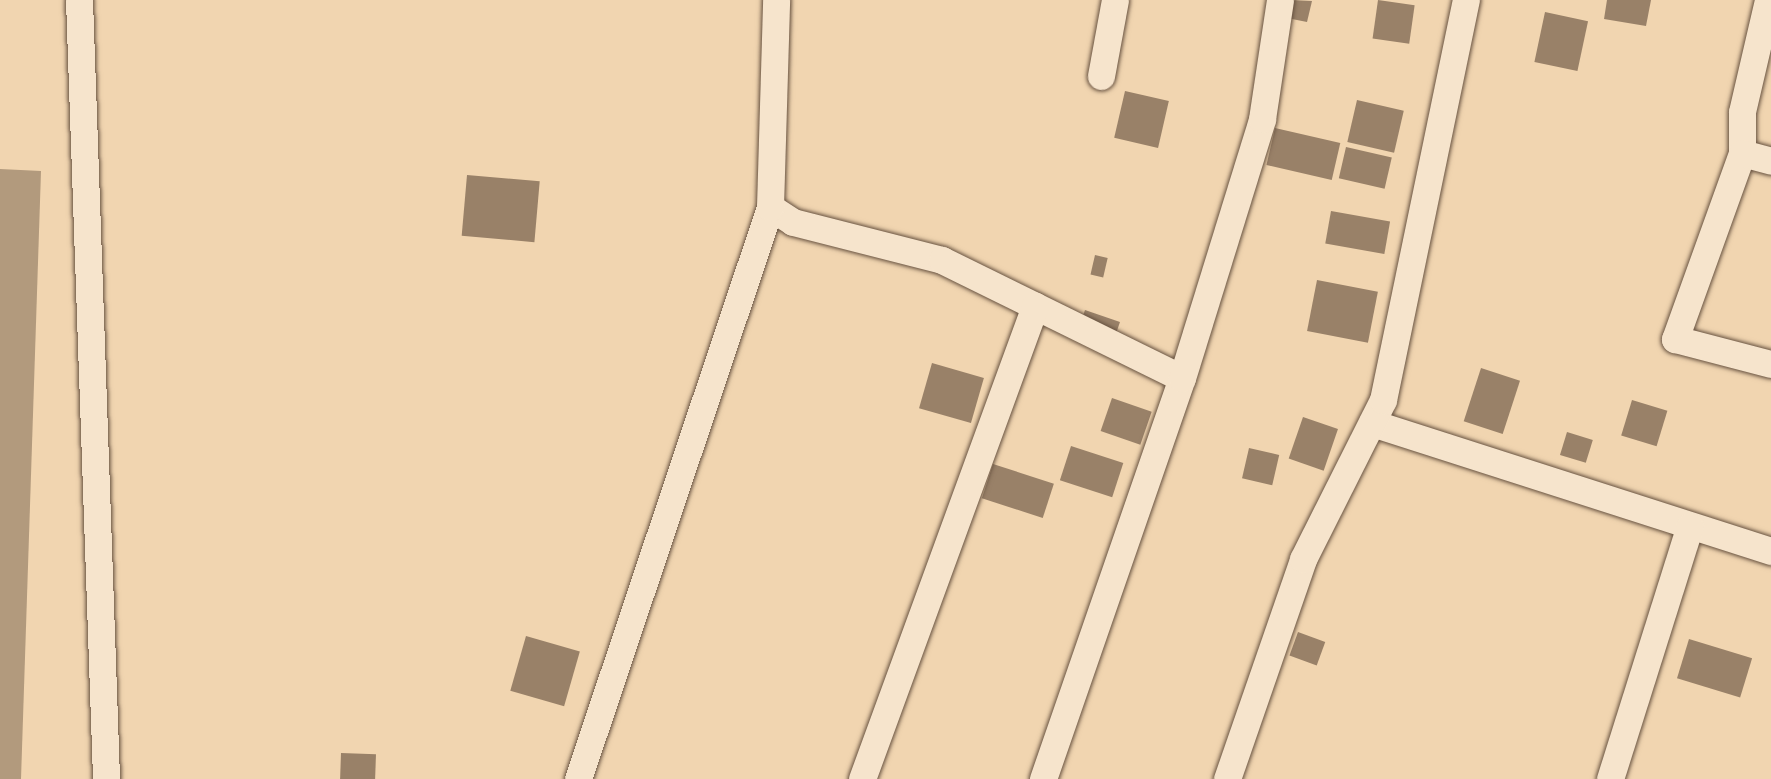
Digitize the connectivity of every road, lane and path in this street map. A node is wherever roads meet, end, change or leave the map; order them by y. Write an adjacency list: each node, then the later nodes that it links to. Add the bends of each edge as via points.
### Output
1 (79, 0): 17 (street)
2 (776, 0): 10 (street)
3 (1115, 0): 7 (street)
4 (1280, 0): 13 (street, via 1262,119)
5 (1466, 0): 14 (street, via 1383,400)
6 (1768, 0): 8 (street, via 1742,112)
7 (1101, 76)
8 (1742, 153): 9 (street); 12 (street, via 1675,339)
9 (1771, 161)
10 (770, 207): 11 (street, via 793,222 942,260); 18 (street)
11 (1035, 306): 13 (street); 19 (street)
12 (1771, 364)
13 (1182, 378): 20 (street)
14 (1372, 423): 15 (street); 21 (street, via 1304,559)
15 (1690, 526): 16 (street); 22 (street)
16 (1771, 551)
17 (106, 779)
18 (578, 779)
19 (862, 779)
20 (1043, 779)
21 (1227, 779)
22 (1610, 779)

